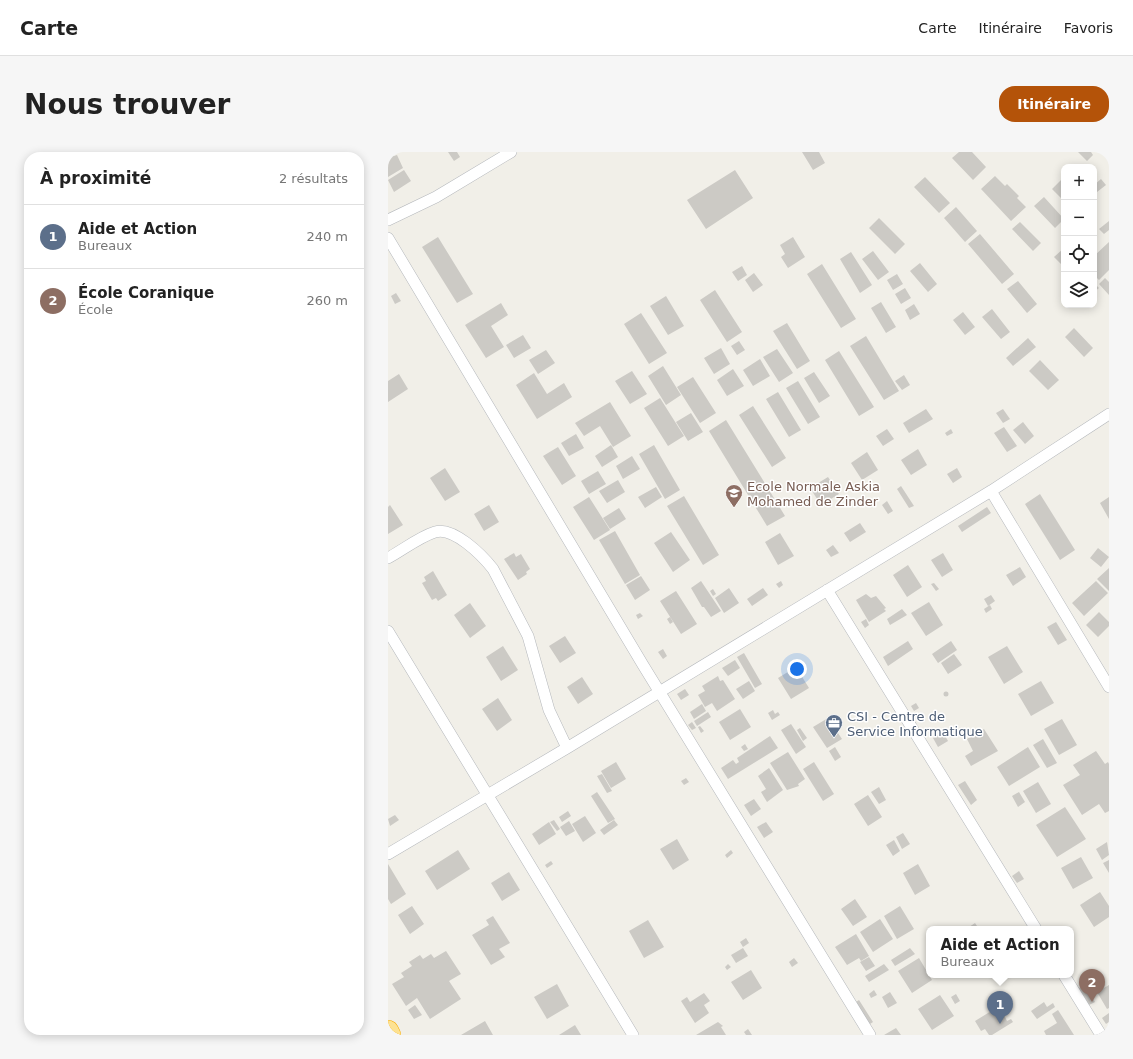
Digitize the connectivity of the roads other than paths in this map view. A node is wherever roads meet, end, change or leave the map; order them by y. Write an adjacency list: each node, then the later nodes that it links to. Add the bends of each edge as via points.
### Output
1 (511, 152): 2 (street, via 436,197)
2 (388, 220)
3 (388, 238): 10 (street)
4 (1109, 414): 5 (street)
5 (992, 492): 7 (street); 9 (street)
6 (388, 558): 11 (street, via 434,532 444,531 464,542 486,560 528,636 549,710)
7 (827, 590): 10 (street); 14 (street)
8 (388, 632): 12 (street)
9 (1109, 687)
10 (659, 691): 11 (street); 19 (street)
11 (567, 748): 12 (street)
12 (488, 795): 13 (street); 18 (street)
13 (388, 854)
14 (1034, 926)
15 (1066, 978): 20 (street)
16 (388, 1031): 17 (highway)
17 (390, 1035)
18 (633, 1035)
19 (870, 1035)
20 (1101, 1035)

